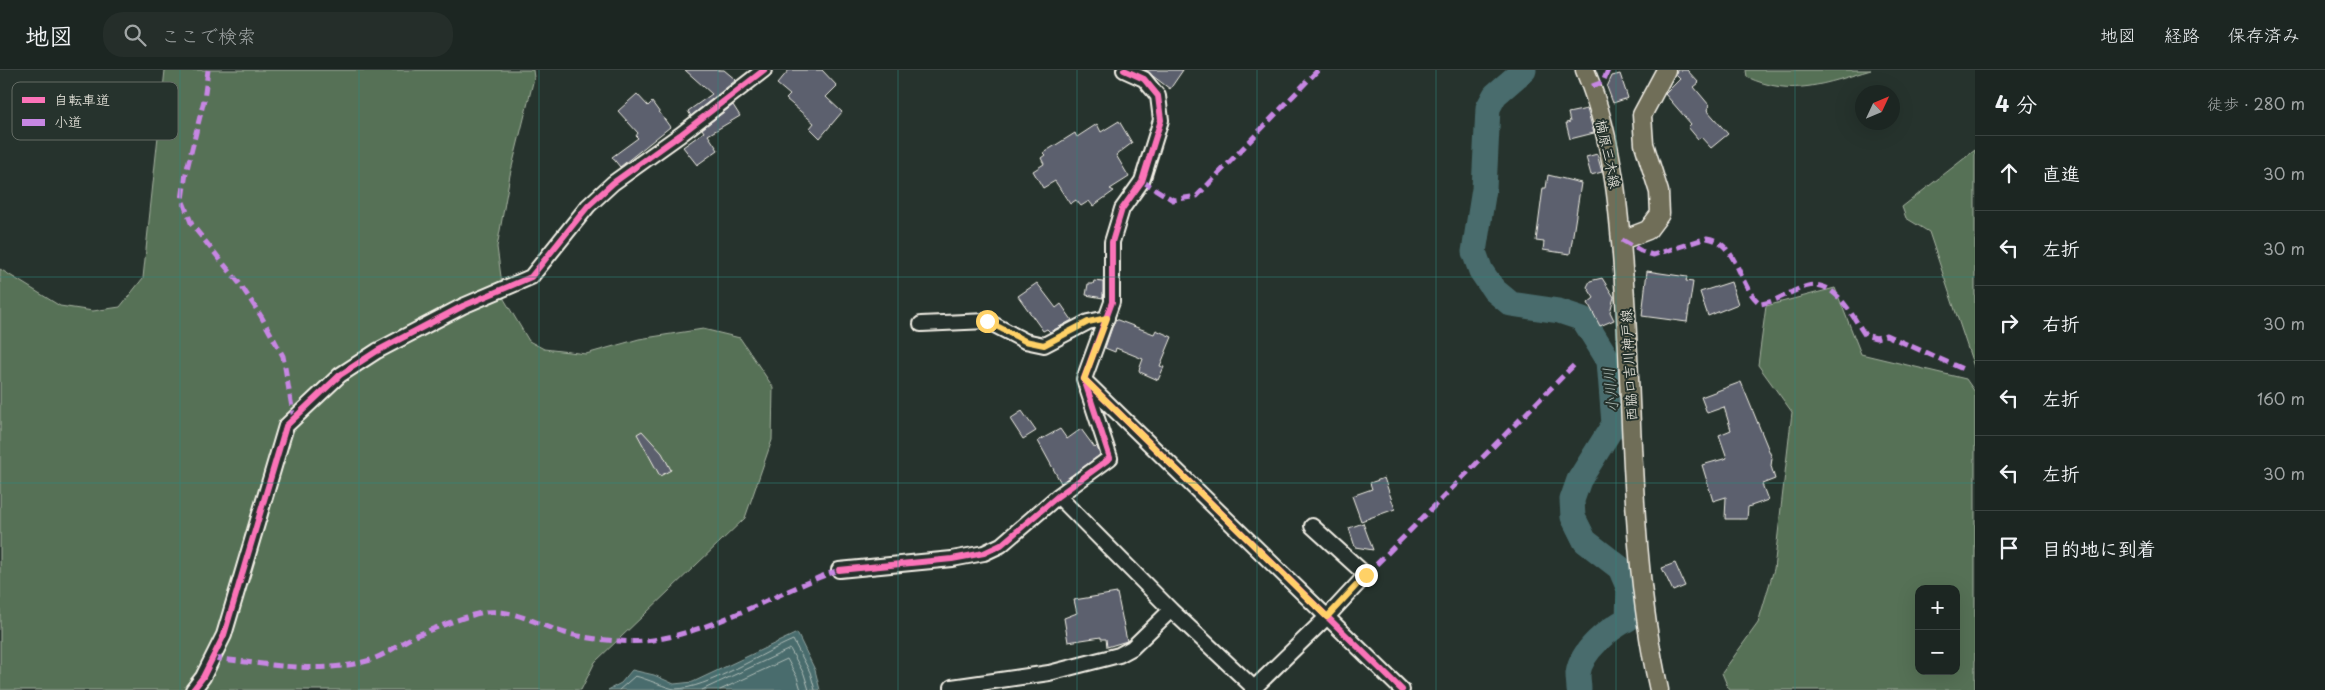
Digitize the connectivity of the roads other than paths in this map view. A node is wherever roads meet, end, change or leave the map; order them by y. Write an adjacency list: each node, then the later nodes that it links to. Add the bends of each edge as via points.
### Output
1 (764, 70): 15 (street, via 680,136 613,183 588,206 532,277 463,306 377,352 340,375 286,426 224,635)
2 (1124, 70): 6 (street, via 1144,79 1158,96 1161,120 1142,180 1122,209 1112,242 1112,302)
3 (1586, 70): 5 (main road, 楠原三木線, via 1610,156)
4 (1666, 70): 5 (main road, via 1642,115 1644,144 1659,192 1660,214 1648,230)
5 (1622, 240): 18 (main road, 西脇口吉川神戸線, via 1637,510 1648,642)
6 (1107, 318): 7 (street, via 1088,322 1044,345 1025,341 987,321); 8 (street)
7 (921, 324)
8 (1084, 379): 9 (street, via 1110,458); 13 (street)
9 (1058, 496): 11 (street, via 1002,544 984,553); 12 (street)
10 (1312, 526): 13 (street, via 1366,575)
11 (839, 570)
12 (1171, 610): 14 (street); 16 (street, via 1132,648 1119,655 1049,673)
13 (1327, 617): 14 (street); 17 (street)
14 (1253, 689)
15 (193, 690)
16 (953, 690)
17 (1402, 690)
18 (1659, 690)

